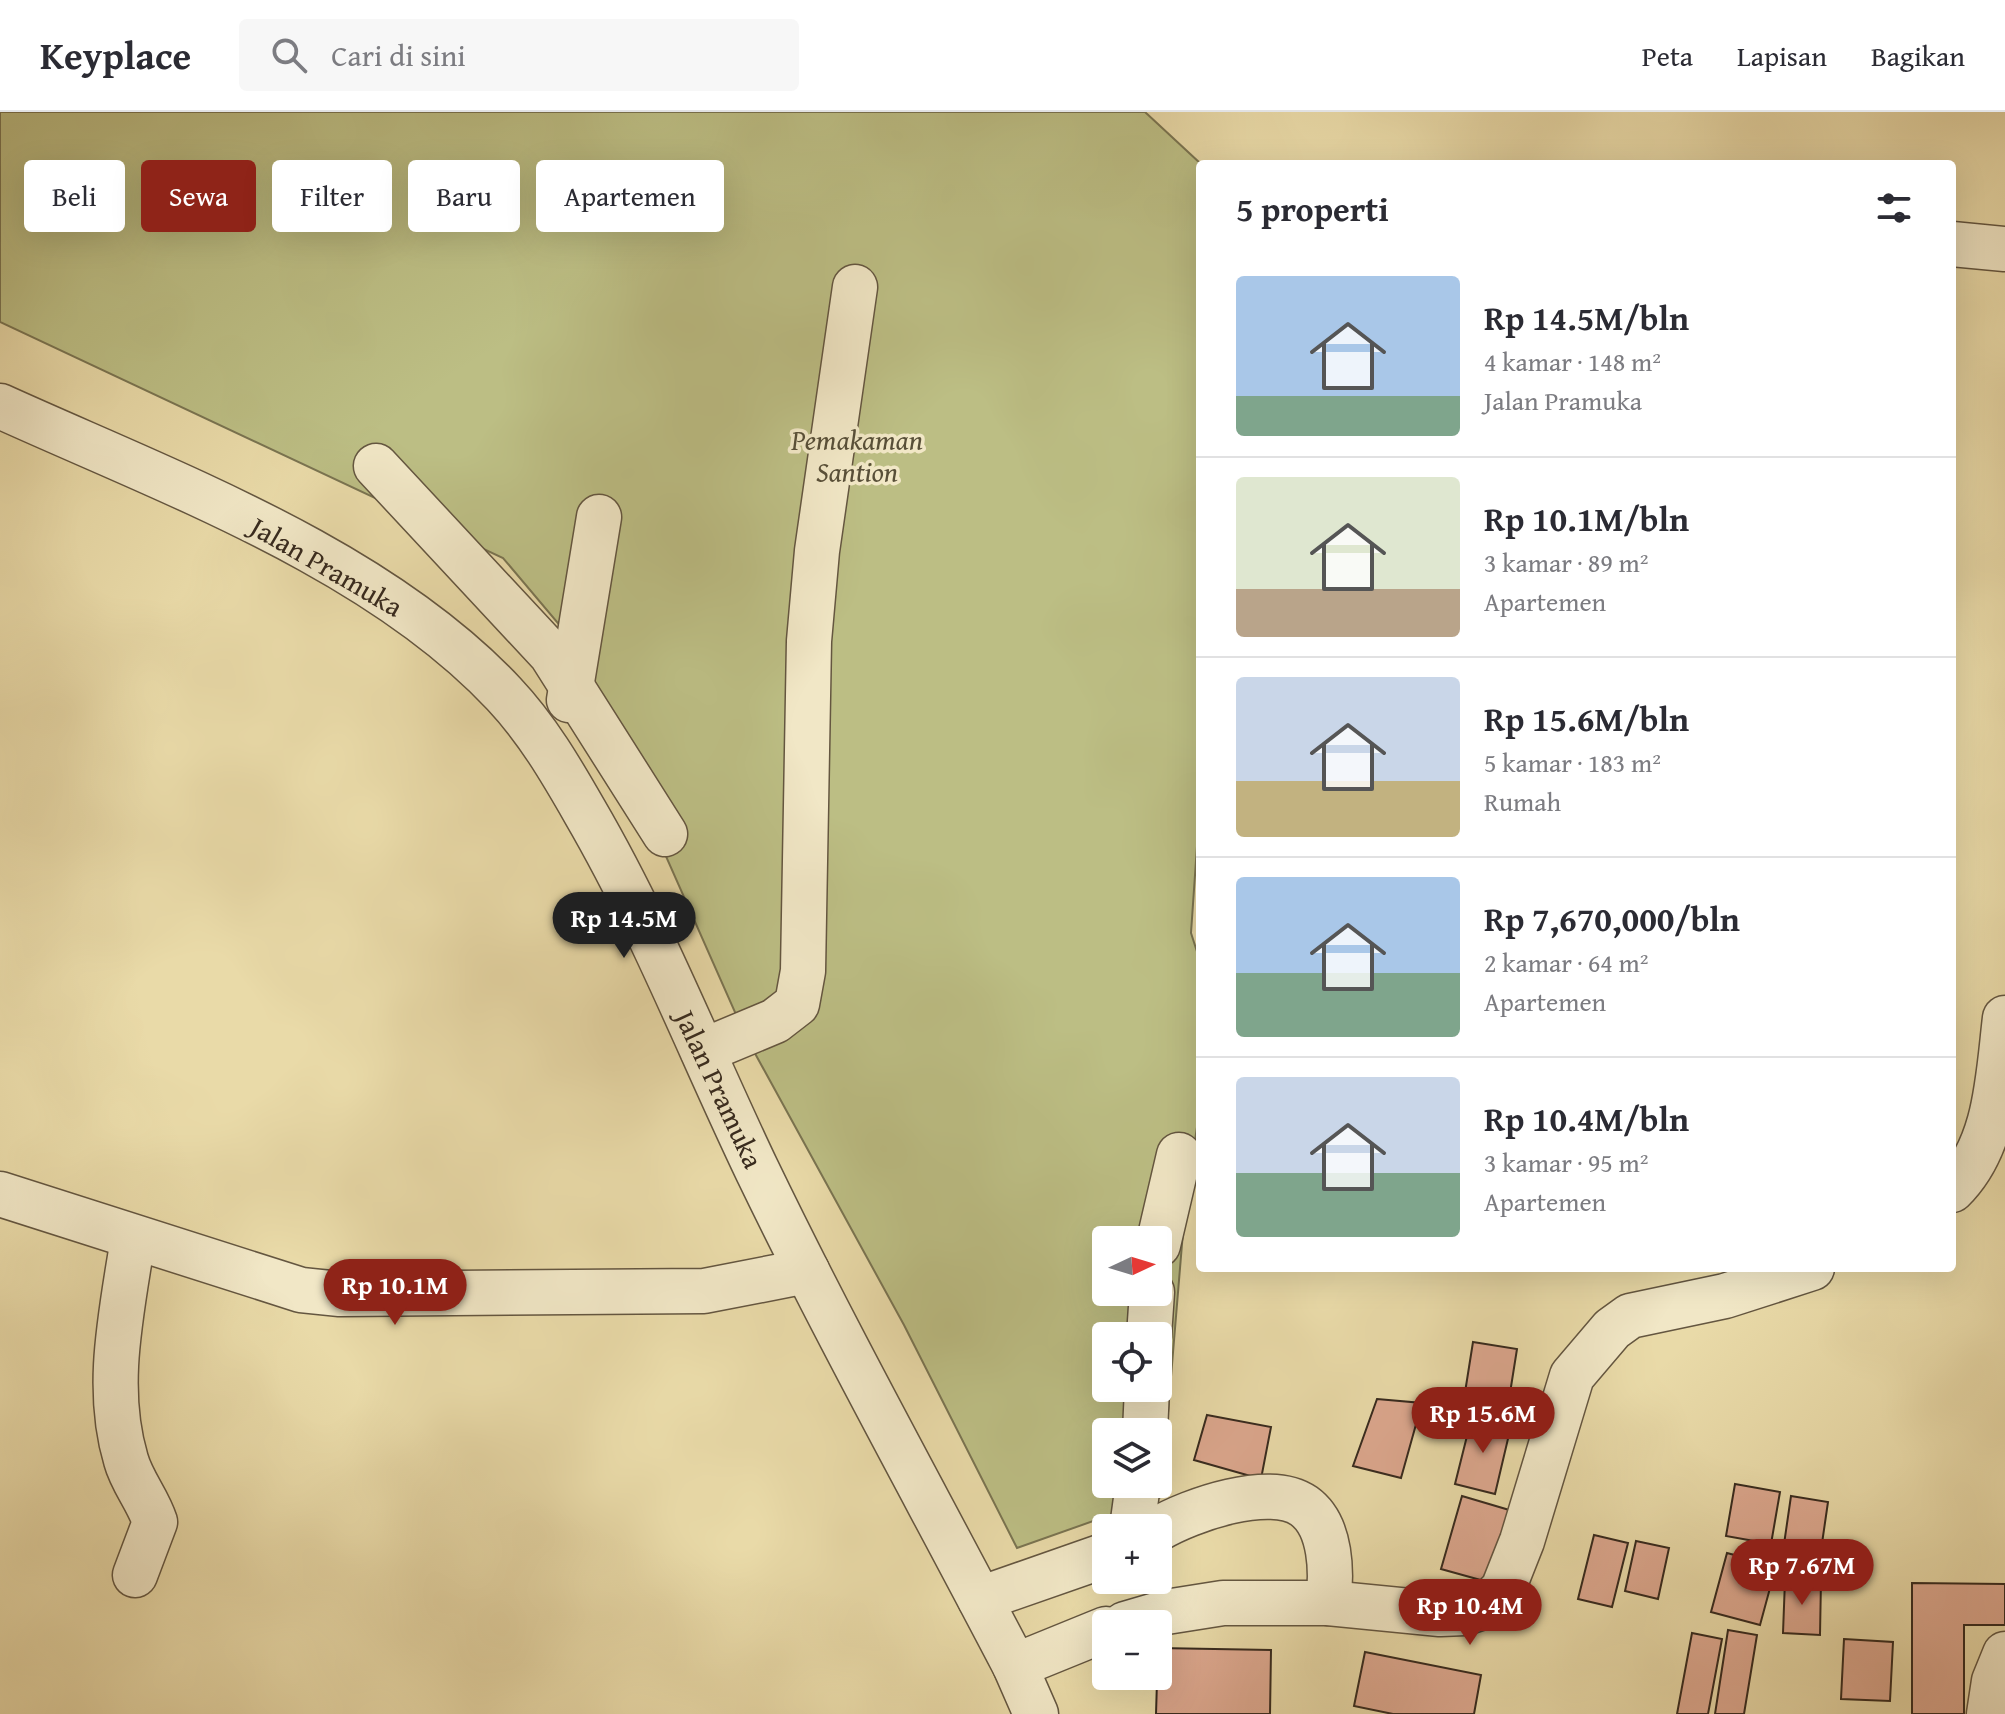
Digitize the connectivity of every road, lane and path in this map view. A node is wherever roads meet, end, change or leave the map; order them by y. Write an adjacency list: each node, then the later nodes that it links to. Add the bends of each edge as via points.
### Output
1 (1956, 244): 2 (street)
2 (2005, 249)
3 (855, 287): 11 (street, via 809,641 803,971 797,1004 775,1021)
4 (0, 406): 8 (street, Jalan Pramuka, via 248,519 323,559 416,618 462,656 503,693)
5 (376, 466): 7 (street, via 551,654)
6 (599, 517): 7 (street)
7 (573, 692): 8 (street); 9 (street)
8 (547, 746): 11 (street, Jalan Pramuka, via 624,878)
9 (665, 834)
10 (2005, 1018): 13 (street, via 1987,1132 1969,1173)
11 (703, 1051): 17 (street, Jalan Pramuka)
12 (1179, 1155): 15 (street)
13 (1956, 1186)
14 (0, 1194): 16 (street)
15 (1162, 1226)
16 (133, 1238): 17 (street, via 259,1280 340,1294 704,1291); 21 (street, via 116,1346 115,1408 126,1462 155,1522)
17 (807, 1271): 22 (street, Jalan Pramuka)
18 (1800, 1272): 23 (street, via 1725,1296 1630,1316 1612,1329 1572,1376 1522,1541 1503,1589 1486,1606 1440,1614)
19 (1172, 1523): 23 (street, via 1216,1503 1286,1499 1303,1505 1315,1517 1331,1563)
20 (1092, 1560): 22 (street)
21 (135, 1575)
22 (980, 1599): 27 (street, Jalan Pramuka)
23 (1328, 1603): 24 (street, via 1223,1603)
24 (1172, 1611)
25 (1092, 1635): 27 (street)
26 (2005, 1654): 29 (street)
27 (1015, 1666): 28 (street, Jalan Pramuka)
28 (1036, 1714)
29 (1989, 1714)

